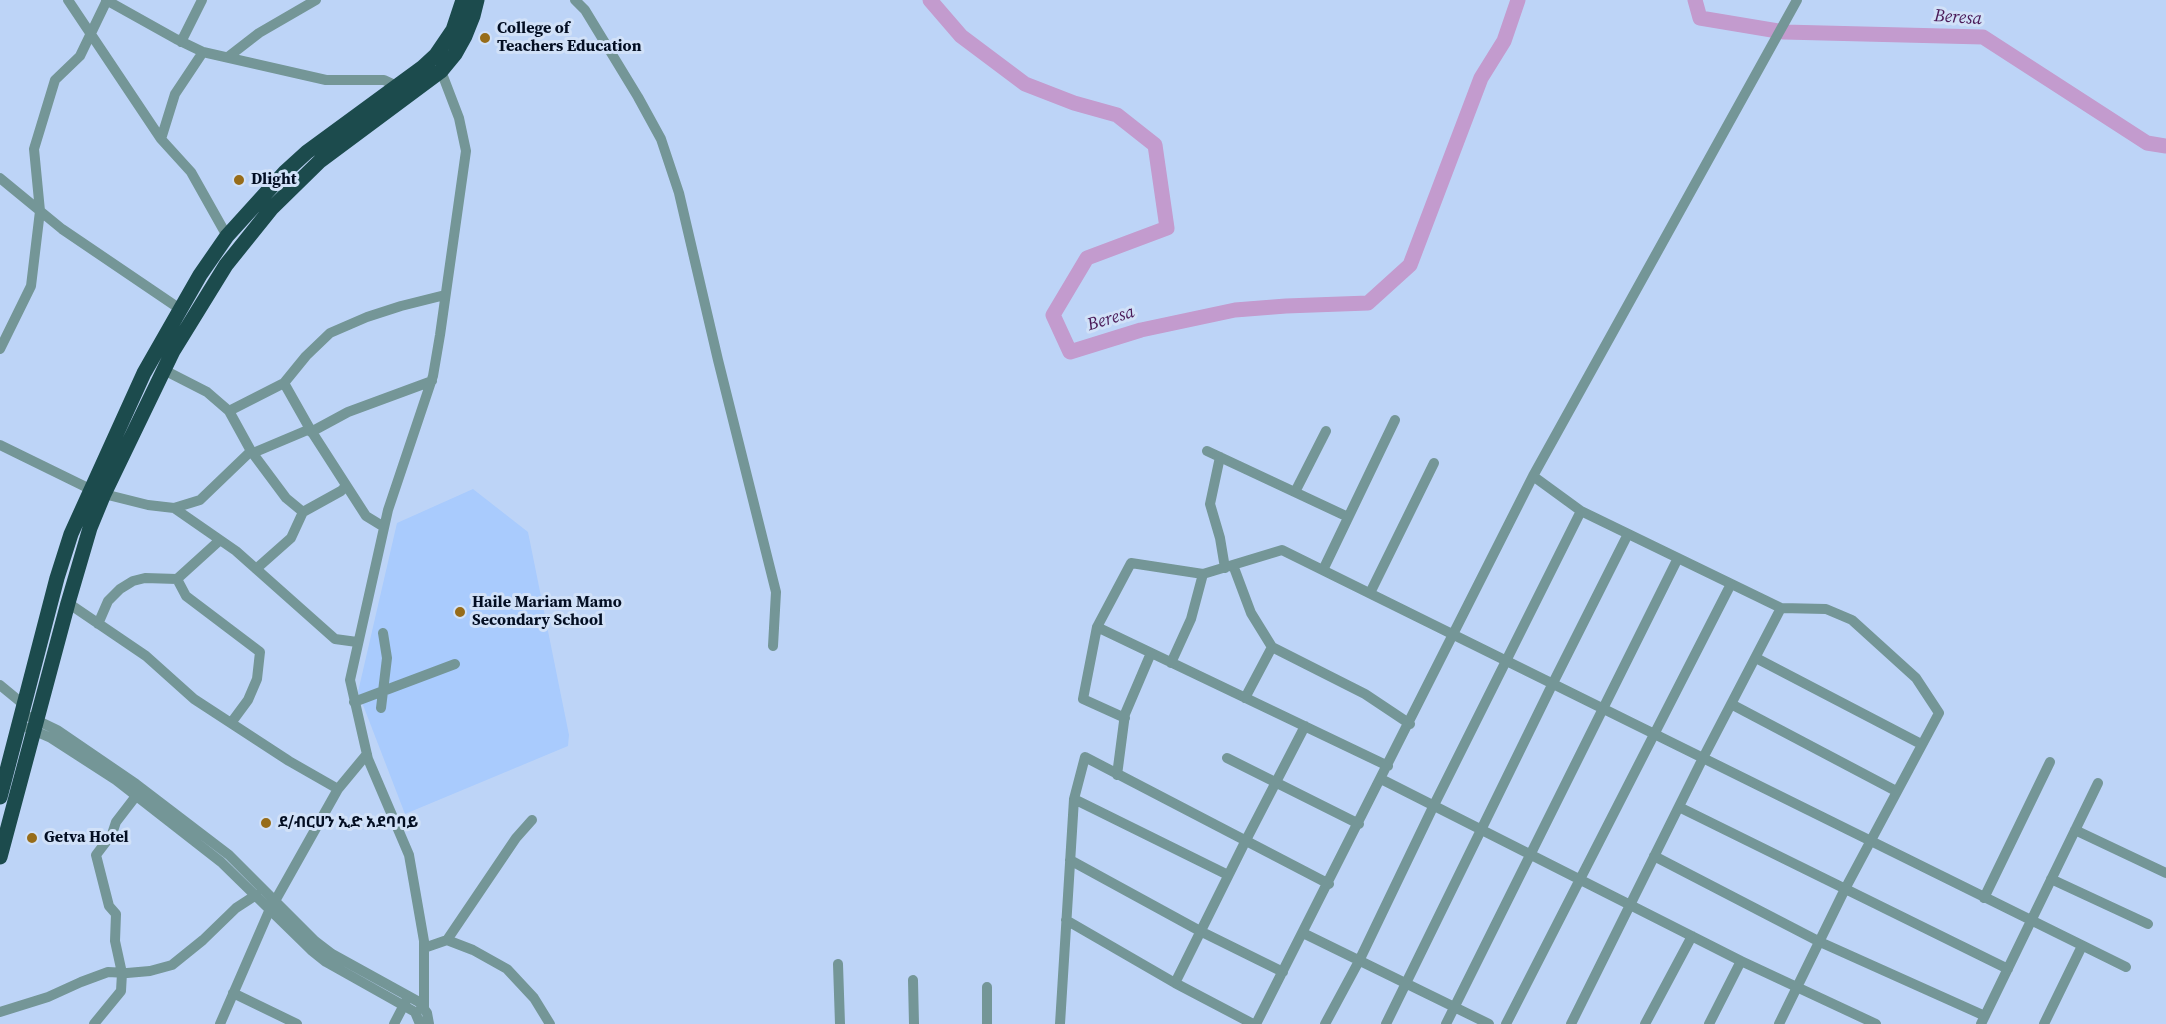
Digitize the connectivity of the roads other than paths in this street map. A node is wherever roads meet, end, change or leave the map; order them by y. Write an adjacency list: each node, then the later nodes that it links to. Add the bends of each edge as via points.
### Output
1 (68, 0): 9 (street)
2 (106, 0): 9 (street); 10 (street)
3 (202, 0): 10 (street)
4 (316, 0): 12 (street, via 259,33)
5 (463, 0): 14 (highway, via 445,43)
6 (477, 0): 13 (highway, via 465,36)
7 (575, 0): 60 (street, via 661,139 679,194 776,592)
8 (1797, 0): 34 (street)
9 (90, 32): 15 (street); 17 (street, via 80,56 55,80 34,149)
10 (181, 42): 11 (street)
11 (203, 52): 12 (street); 15 (street, via 175,94)
12 (228, 57): 14 (street, via 326,80 384,80)
13 (441, 71): 14 (highway); 19 (street, via 459,118 466,151)
14 (401, 92): 18 (highway, via 307,152); 22 (highway, via 271,209 226,265)
15 (161, 139): 18 (street, via 190,172)
16 (0, 178): 17 (street)
17 (40, 211): 20 (street); 21 (street, via 31,286)
18 (227, 236): 20 (highway)
19 (445, 295): 23 (street); 24 (street, via 401,306 330,333)
20 (180, 309): 36 (highway, via 144,373)
21 (0, 349)
22 (164, 370): 25 (street, via 207,392); 36 (highway)
23 (432, 381): 27 (street, via 348,412); 42 (street)
24 (284, 383): 25 (street); 27 (street)
25 (229, 411): 31 (street)
26 (1395, 420): 41 (street)
27 (310, 431): 31 (street); 35 (street)
28 (1326, 431): 37 (street)
29 (0, 445): 36 (street)
30 (1207, 451): 32 (street)
31 (252, 452): 38 (street, via 200,500); 40 (street, via 286,498)
32 (1220, 457): 37 (street); 46 (street, via 1210,504)
33 (1434, 463): 52 (street)
34 (1533, 476): 39 (street); 58 (street)
35 (346, 486): 40 (street); 42 (street, via 366,516)
36 (97, 492): 38 (street, via 148,506); 53 (highway); 76 (highway, via 71,534 57,578)
37 (1295, 492): 41 (street)
38 (174, 508): 44 (street)
39 (1581, 511): 43 (street); 64 (street)
40 (303, 512): 47 (street, via 291,538)
41 (1348, 516): 48 (street)
42 (384, 527): 59 (street)
43 (1629, 534): 45 (street); 67 (street)
44 (220, 540): 47 (street); 50 (street)
45 (1678, 558): 51 (street); 74 (street)
46 (1229, 566): 48 (street, via 1282,550); 49 (street); 61 (street)
47 (256, 569): 59 (street, via 335,639)
48 (1323, 570): 52 (street)
49 (1203, 574): 56 (street, via 1131,563); 65 (street, via 1191,619)
50 (177, 579): 55 (street, via 133,581 108,601); 77 (street, via 186,596 260,652 257,679)
51 (1731, 584): 54 (street); 80 (street)
52 (1370, 593): 58 (street)
53 (68, 603): 55 (street); 76 (highway)
54 (1781, 608): 63 (street); 81 (street, via 1826,609 1852,620 1916,678 1939,713)
55 (98, 624): 77 (street)
56 (1097, 627): 62 (street); 75 (street, via 1083,699)
57 (383, 633): 69 (street, via 387,658)
58 (1455, 635): 64 (street); 78 (street)
59 (357, 642): 71 (street, via 350,680)
60 (773, 646)
61 (1272, 647): 70 (street); 78 (street, via 1365,694)
62 (1151, 653): 65 (street); 75 (street)
63 (1756, 658): 72 (street); 81 (street)
64 (1507, 661): 67 (street); 96 (street)
65 (1171, 663): 70 (street)
66 (455, 664): 69 (street)
67 (1553, 683): 74 (street); 100 (street)
68 (0, 685): 76 (street)
69 (383, 691): 71 (street); 73 (street)
70 (1245, 698): 79 (street)
71 (354, 702): 82 (street)
72 (1731, 705): 84 (street); 92 (street)
73 (381, 708)
74 (1604, 708): 80 (street); 104 (street)
75 (1125, 718): 87 (street)
76 (27, 719): 93 (street); 94 (highway); 105 (highway); 117 (street, via 57,730 136,784 229,855)
77 (231, 723): 91 (street)
78 (1410, 723): 86 (street)
79 (1305, 726): 86 (street); 89 (street)
80 (1655, 734): 84 (street); 110 (street)
81 (1921, 744): 92 (street)
82 (367, 754): 91 (street); 127 (street, via 410,855)
83 (1227, 758): 89 (street)
84 (1703, 758): 97 (street); 103 (street)
85 (2050, 762): 115 (street)
86 (1388, 766): 88 (street)
87 (1117, 775): 95 (street, via 1085,758); 102 (street)
88 (1382, 779): 96 (street); 99 (street)
89 (1275, 782): 99 (street); 102 (street)
90 (2098, 783): 101 (street)
91 (338, 789): 117 (street)
92 (1896, 791): 103 (street)
93 (136, 796): 114 (street, via 221,862); 134 (street, via 96,855 109,906 116,914 115,941)
94 (0, 797)
95 (1074, 799): 107 (street); 109 (street)
96 (1434, 806): 100 (street); 128 (street)
97 (1679, 807): 106 (street); 113 (street)
98 (532, 820): 124 (street)
99 (1359, 824): 112 (street)
100 (1481, 829): 104 (street); 137 (street)
101 (2075, 830): 108 (street); 111 (street)
102 (1245, 842): 109 (street); 112 (street)
103 (1870, 842): 113 (street); 115 (street)
104 (1531, 854): 110 (street); 142 (street)
105 (0, 856)
106 (1654, 856): 116 (street); 125 (street)
107 (1070, 860): 118 (street); 121 (street)
108 (2166, 873)
109 (1228, 875): 121 (street)
110 (1580, 879): 116 (street); 163 (street)
111 (2051, 879): 119 (street); 120 (street)
112 (1329, 884): 122 (street)
113 (1845, 889): 125 (street); 132 (street)
114 (256, 895): 117 (street); 134 (street, via 172,965)
115 (1984, 898): 119 (street)
116 (1630, 904): 123 (street); 164 (street)
117 (273, 905): 140 (street); 141 (street, via 293,934 326,962)
118 (1066, 920): 136 (street); 157 (street)
119 (2031, 921): 126 (street); 132 (street)
120 (2148, 924)
121 (1200, 932): 133 (street); 136 (street)
122 (1303, 933): 128 (street); 133 (street)
123 (1692, 936): 129 (street); 165 (street)
124 (447, 940): 127 (street); 153 (street, via 507,969 534,998)
125 (1820, 942): 139 (street); 145 (street)
126 (2082, 946): 131 (street); 169 (street)
127 (424, 948): 143 (street)
128 (1359, 961): 137 (street); 159 (street)
129 (1741, 961): 139 (street); 166 (street)
130 (838, 964): 154 (street)
131 (2126, 967)
132 (2008, 969): 145 (street)
133 (1283, 972): 158 (street)
134 (122, 973): 144 (street, via 108,972); 147 (street, via 121,991)
135 (913, 980): 155 (street)
136 (1175, 983): 158 (street)
137 (1406, 984): 142 (street); 160 (street)
138 (987, 987): 156 (street)
139 (1797, 988): 146 (street); 167 (street)
140 (233, 993): 148 (street); 149 (street)
141 (406, 1000): 143 (street, via 419,1002); 150 (street); 151 (street)
142 (1454, 1007): 161 (street); 162 (street)
143 (424, 1008): 152 (street)
144 (0, 1012)
145 (1983, 1020)
146 (1861, 1021): 168 (street)
147 (94, 1024)
148 (220, 1024)
149 (297, 1024)
150 (394, 1024)
151 (420, 1024)
152 (429, 1024)
153 (550, 1024)
154 (840, 1024)
155 (914, 1024)
156 (987, 1024)
157 (1060, 1024)
158 (1255, 1024)
159 (1325, 1024)
160 (1386, 1024)
161 (1446, 1024)
162 (1489, 1024)
163 (1506, 1024)
164 (1571, 1024)
165 (1645, 1024)
166 (1709, 1024)
167 (1779, 1024)
168 (1876, 1024)
169 (2044, 1024)

